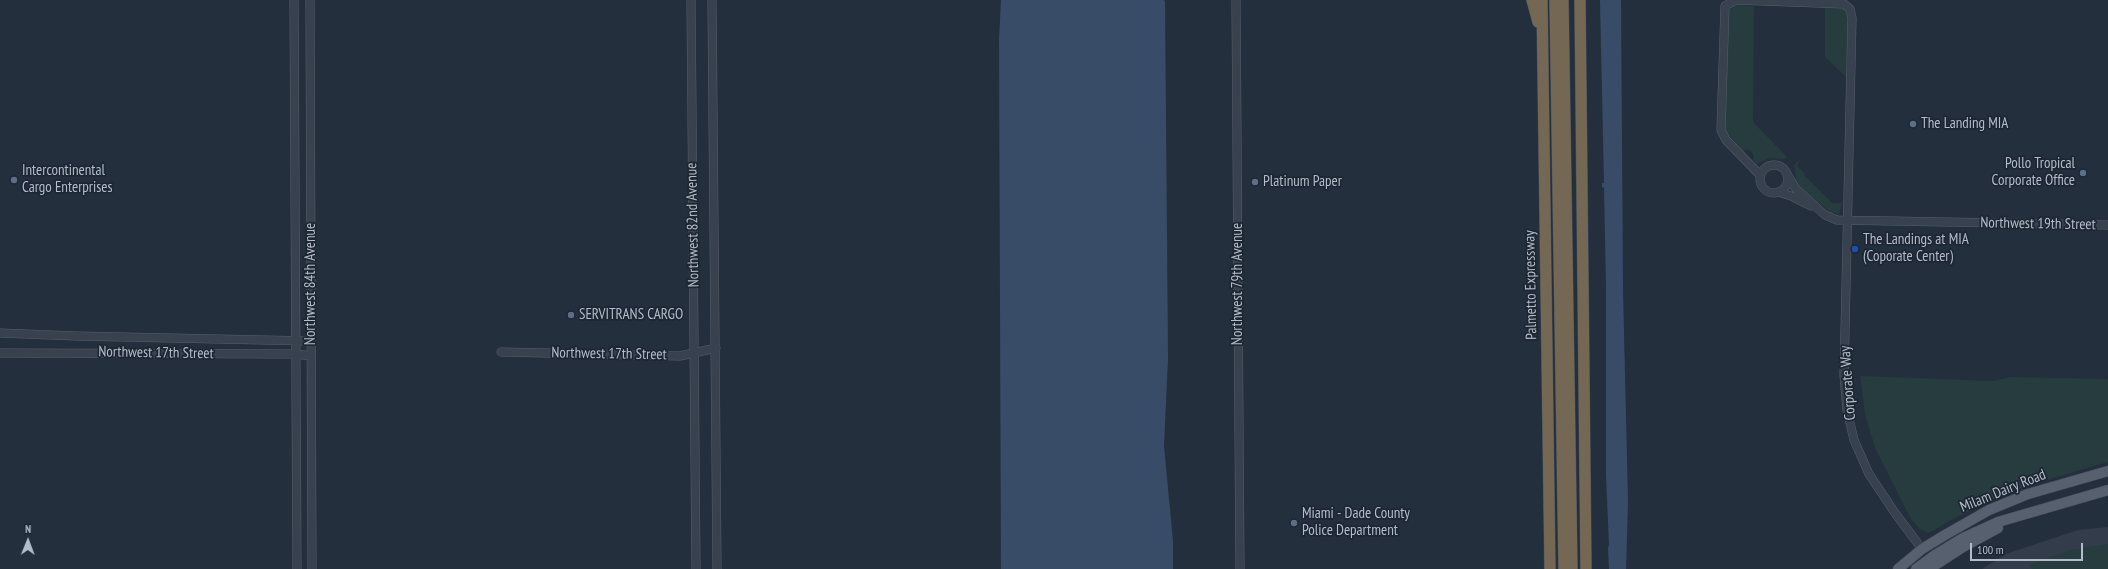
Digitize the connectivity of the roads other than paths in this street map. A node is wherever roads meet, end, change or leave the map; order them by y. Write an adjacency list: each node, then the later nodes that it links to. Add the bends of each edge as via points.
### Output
1 (294, 0): 19 (street, Northwest 84th Avenue)
2 (310, 0): 20 (street, Northwest 84th Avenue)
3 (691, 0): 24 (street, Northwest 82nd Avenue)
4 (712, 0): 21 (street, Northwest 82nd Avenue)
5 (1236, 0): 35 (street, Northwest 79th Avenue)
6 (1532, 0): 11 (highway)
7 (1542, 0): 11 (highway, Palmetto Expressway)
8 (1555, 0): 37 (highway)
9 (1563, 0): 38 (highway)
10 (1580, 0): 39 (highway)
11 (1542, 36): 36 (highway, Palmetto Expressway)
12 (1787, 174): 13 (street, via 1784,169 1775,165 1766,167); 14 (street, via 1786,185); 15 (street, via 1792,184)
13 (1760, 175): 14 (street, via 1764,189); 16 (street, Corporate Way, via 1726,140 1721,130 1724,9 1736,0 1844,4 1850,9 1852,18)
14 (1778, 192): 15 (street)
15 (1819, 209): 16 (street, Northwest 19th Street, via 1831,218)
16 (1848, 221): 17 (street, Northwest 19th Street); 29 (street, Corporate Way, via 1844,375 1850,427 1869,474)
17 (2108, 224)
18 (0, 333): 19 (street, Northwest 17th Street)
19 (296, 340): 20 (street, Northwest 17th Street); 25 (street, Northwest 84th Avenue)
20 (311, 341): 26 (street, Northwest 84th Avenue)
21 (716, 348): 24 (street, Northwest 17th Street); 34 (street, Northwest 82nd Avenue)
22 (501, 352): 24 (street, Northwest 17th Street, via 680,356)
23 (0, 353): 25 (street, Northwest 17th Street)
24 (695, 353): 33 (street, Northwest 82nd Avenue)
25 (296, 354): 26 (street, Northwest 17th Street); 31 (street, Northwest 84th Avenue)
26 (311, 356): 32 (street, Northwest 84th Avenue)
27 (2108, 471): 29 (main road, Milam Dairy Road, via 2028,494 2003,504 1960,525)
28 (2108, 490): 30 (main road, Milam Dairy Road, via 2023,516)
29 (1922, 549): 30 (main road); 40 (main road, Milam Dairy Road)
30 (1929, 564): 41 (main road, Milam Dairy Road)
31 (297, 569)
32 (312, 569)
33 (696, 569)
34 (717, 569)
35 (1240, 569)
36 (1550, 569)
37 (1564, 569)
38 (1572, 569)
39 (1586, 569)
40 (1898, 569)
41 (1916, 569)

